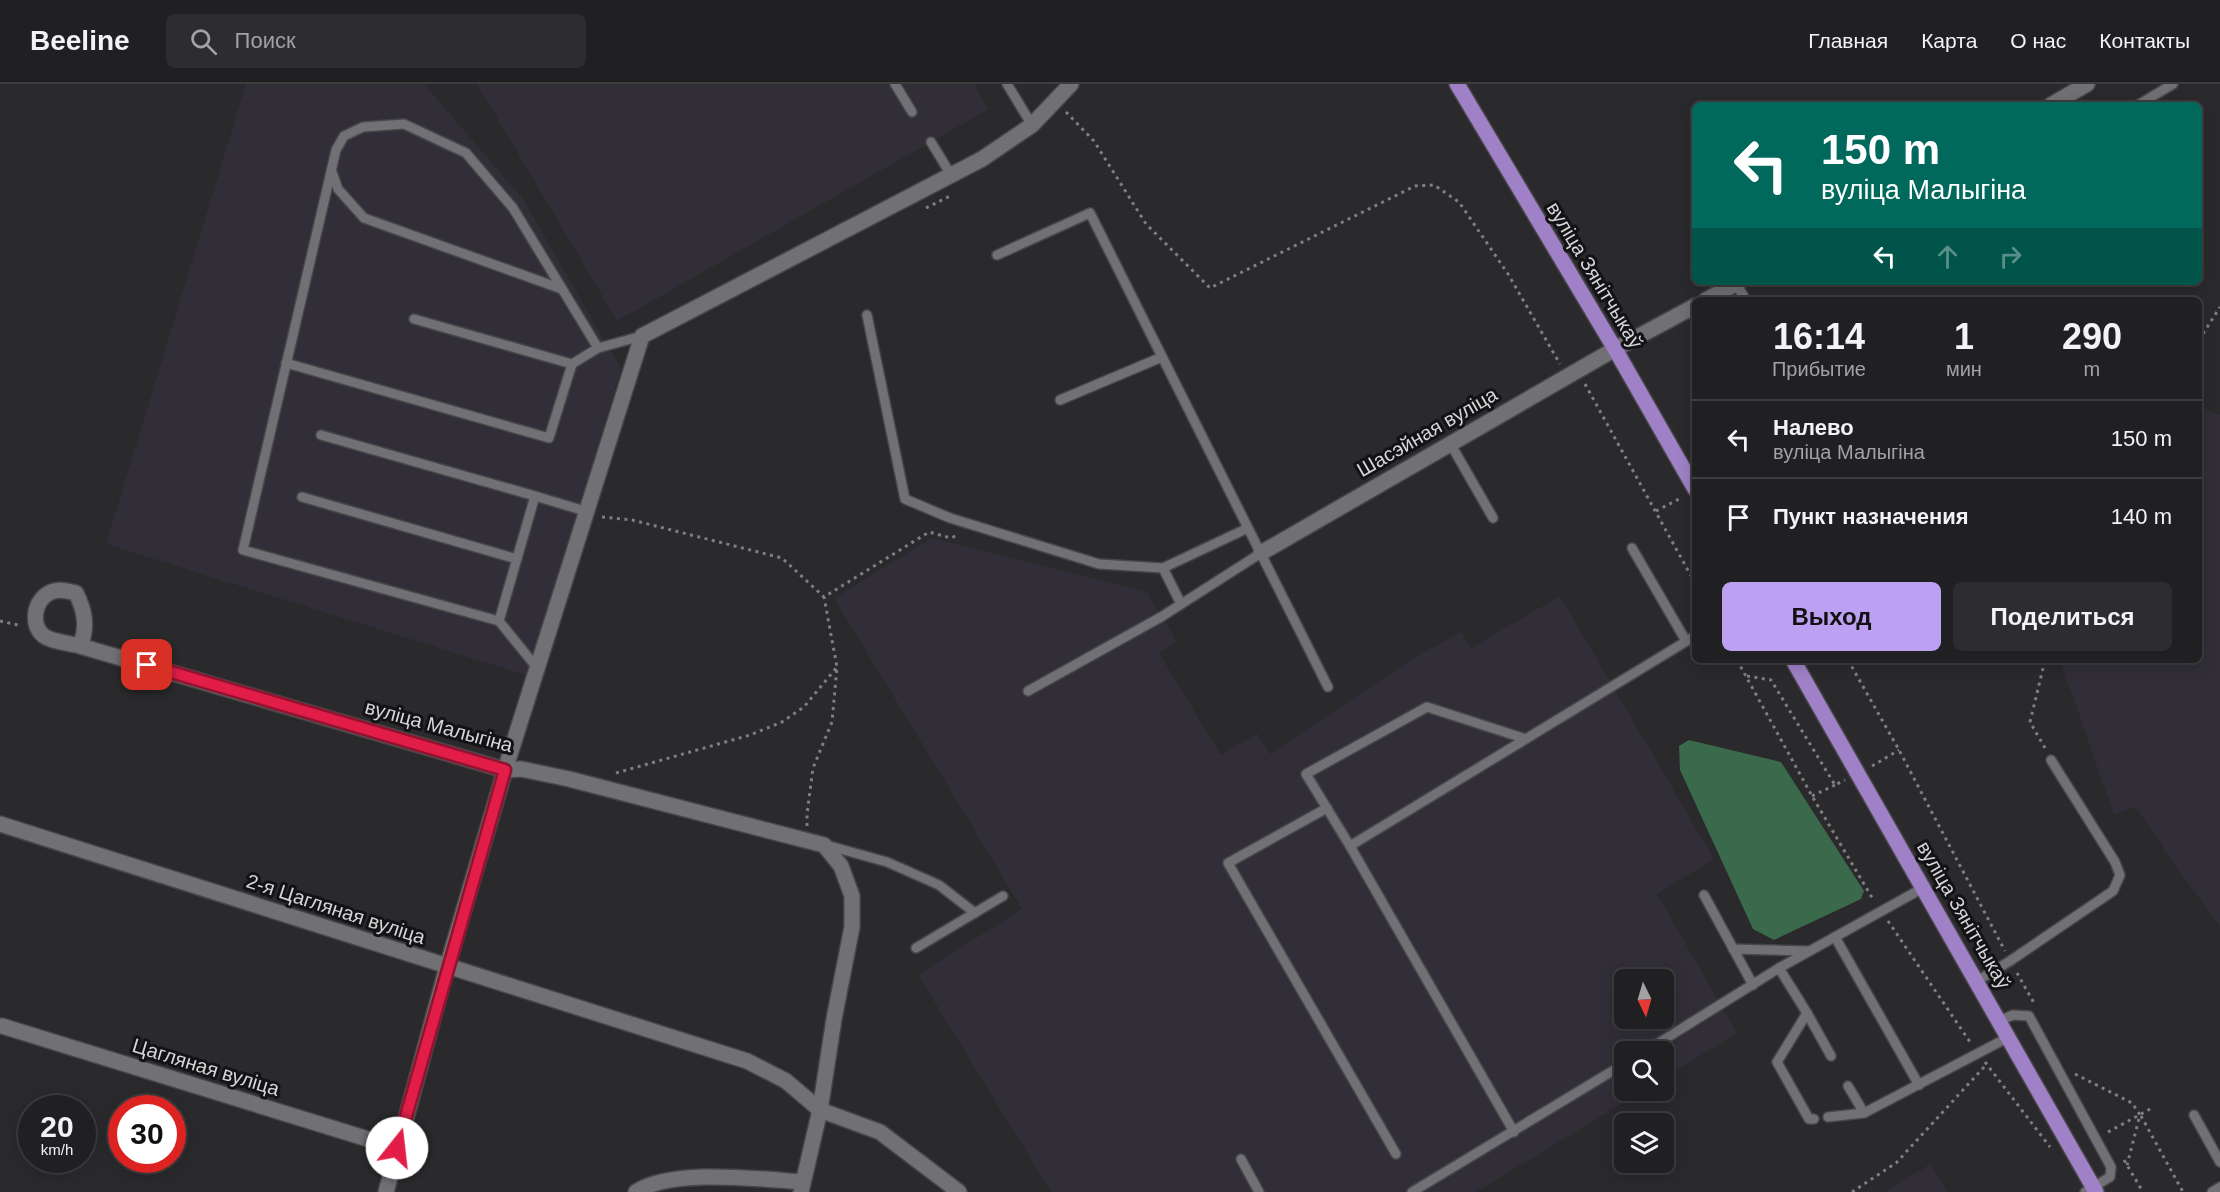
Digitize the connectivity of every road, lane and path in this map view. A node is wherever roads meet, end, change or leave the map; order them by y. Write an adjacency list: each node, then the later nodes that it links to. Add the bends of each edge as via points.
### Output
1 (895, 84): 9 (lane)
2 (1007, 84): 11 (lane)
3 (1071, 84): 11 (street)
4 (1457, 84): 28 (main road, вуліца Зянітчыкаў)
5 (2087, 84): 7 (street)
6 (2173, 84): 8 (lane)
7 (2057, 102)
8 (2143, 102)
9 (912, 112)
10 (1060, 119): 32 (path, via 1067,112 1094,141 1146,224 1210,288 1415,186 1434,185 1459,202)
11 (1032, 125): 14 (street)
12 (931, 142): 14 (lane)
13 (331, 170): 19 (lane, via 338,189 364,218); 19 (lane, via 344,136 363,127 404,124 466,153 513,208); 30 (lane)
14 (951, 176): 26 (street)
15 (956, 192): 16 (path)
16 (926, 208)
17 (997, 255): 29 (lane, via 1090,213)
18 (1734, 285): 20 (street)
19 (562, 289): 27 (lane)
20 (1712, 297)
21 (2220, 307): 25 (path)
22 (1692, 308): 28 (street, Шасэйная вуліца)
23 (867, 315): 42 (lane, via 905,499)
24 (414, 319): 31 (lane)
25 (2202, 335)
26 (642, 336): 27 (lane); 40 (street)
27 (598, 348): 31 (lane)
28 (1615, 349): 32 (street, Шасэйная вуліца); 36 (main road, вуліца Зянітчыкаў)
29 (1162, 357): 33 (lane); 43 (lane)
30 (286, 363): 31 (lane, via 549,438); 51 (lane, via 243,550)
31 (572, 364)
32 (1572, 372): 35 (street, Шасэйная вуліца); 39 (path)
33 (1060, 400)
34 (321, 435): 37 (lane)
35 (1450, 443): 41 (lane); 45 (street, Шасэйная вуліца)
36 (1690, 492): 39 (path)
37 (535, 496): 40 (lane); 46 (lane)
38 (302, 497): 46 (lane)
39 (1656, 511): 48 (path)
40 (590, 514): 49 (path, via 632,520 782,558); 60 (street)
41 (1493, 518)
42 (971, 524): 47 (lane, via 1099,564); 49 (path, via 951,538 928,532)
43 (1248, 528): 45 (lane); 47 (lane)
44 (1632, 548): 53 (lane)
45 (1260, 553): 50 (lane); 61 (lane)
46 (517, 559): 51 (lane)
47 (1163, 568): 50 (lane)
48 (1692, 577)
49 (824, 597): 59 (path)
50 (1181, 604): 62 (lane)
51 (499, 621): 60 (lane)
52 (1692, 638): 53 (lane)
53 (1686, 641): 63 (lane)
54 (80, 646): 66 (street, вуліца Малыгіна)
55 (1739, 663): 69 (path)
56 (1795, 663): 75 (main road, вуліца Зянітчыкаў)
57 (1850, 663): 64 (path)
58 (2044, 663): 65 (path, via 2030,722)
59 (837, 667): 67 (path, via 804,707 782,722 750,735); 72 (path, via 832,722 813,768)
60 (538, 669): 66 (street)
61 (1328, 687)
62 (1028, 691)
63 (1526, 739): 70 (lane, via 1427,707 1306,774); 74 (lane)
64 (1899, 750)
65 (2051, 760): 86 (lane, via 2120,875 2113,891)
66 (505, 770): 72 (street, вуліца Малыгіна, via 521,769 569,779); 84 (street)
67 (612, 774)
68 (1835, 785): 69 (path)
69 (1812, 796): 78 (path)
70 (1328, 808): 74 (lane); 110 (lane, via 1228,862)
71 (0, 824): 84 (street, 2-я Цагляная вуліца)
72 (808, 840): 73 (street, вуліца Малыгіна)
73 (824, 845): 79 (lane, via 887,862 939,885); 101 (street, via 841,866 852,896 852,927)
74 (1350, 846): 107 (lane)
75 (1923, 888): 78 (lane); 86 (main road, вуліца Зянітчыкаў)
76 (1704, 895): 82 (lane)
77 (1003, 896): 79 (lane)
78 (1881, 911): 80 (lane); 93 (path)
79 (975, 913): 81 (lane)
80 (1835, 937): 83 (lane); 98 (lane)
81 (916, 948)
82 (1734, 949): 83 (lane); 87 (lane)
83 (1811, 951): 85 (lane)
84 (447, 967): 101 (street, 2-я Цагляная вуліца, via 747,1061 786,1081); 109 (street)
85 (1779, 968): 87 (lane); 88 (lane)
86 (1977, 981): 89 (main road, вуліца Зянітчыкаў)
87 (1753, 985): 92 (lane)
88 (1807, 1013): 94 (lane); 106 (lane, via 1777,1062 1809,1119)
89 (2000, 1021): 91 (main road, вуліца Зянітчыкаў); 117 (lane, via 2013,1015 2029,1016 2111,1167 2110,1177)
90 (2, 1026): 109 (street, Цагляная вуліца)
91 (2008, 1037): 93 (lane); 117 (main road, вуліца Зянітчыкаў)
92 (1662, 1041)
93 (1978, 1053): 95 (path); 98 (lane)
94 (1831, 1056)
95 (1986, 1064): 111 (path); 123 (path, via 1896,1163)
96 (1614, 1070): 107 (lane)
97 (2074, 1074): 103 (path, via 2132,1103)
98 (1919, 1085): 102 (lane)
99 (1848, 1086): 102 (lane)
100 (2152, 1108): 103 (path)
101 (820, 1110): 115 (street); 120 (street, via 880,1132)
102 (1864, 1113): 105 (lane)
103 (2140, 1115): 108 (path); 114 (path); 124 (path)
104 (2194, 1115): 113 (lane)
105 (1828, 1117)
106 (1814, 1119)
107 (1514, 1132): 122 (lane)
108 (2108, 1132)
109 (397, 1148): 118 (street)
110 (1396, 1154)
111 (2056, 1155)
112 (1241, 1159): 121 (lane)
113 (2220, 1162)
114 (2127, 1165)
115 (802, 1187): 119 (street, via 721,1177 668,1180)
116 (2220, 1187): 125 (lane)
117 (2091, 1190)
118 (386, 1192)
119 (636, 1192)
120 (959, 1192)
121 (1259, 1192)
122 (1412, 1192)
123 (1852, 1192)
124 (2183, 1192)
125 (2212, 1192)

